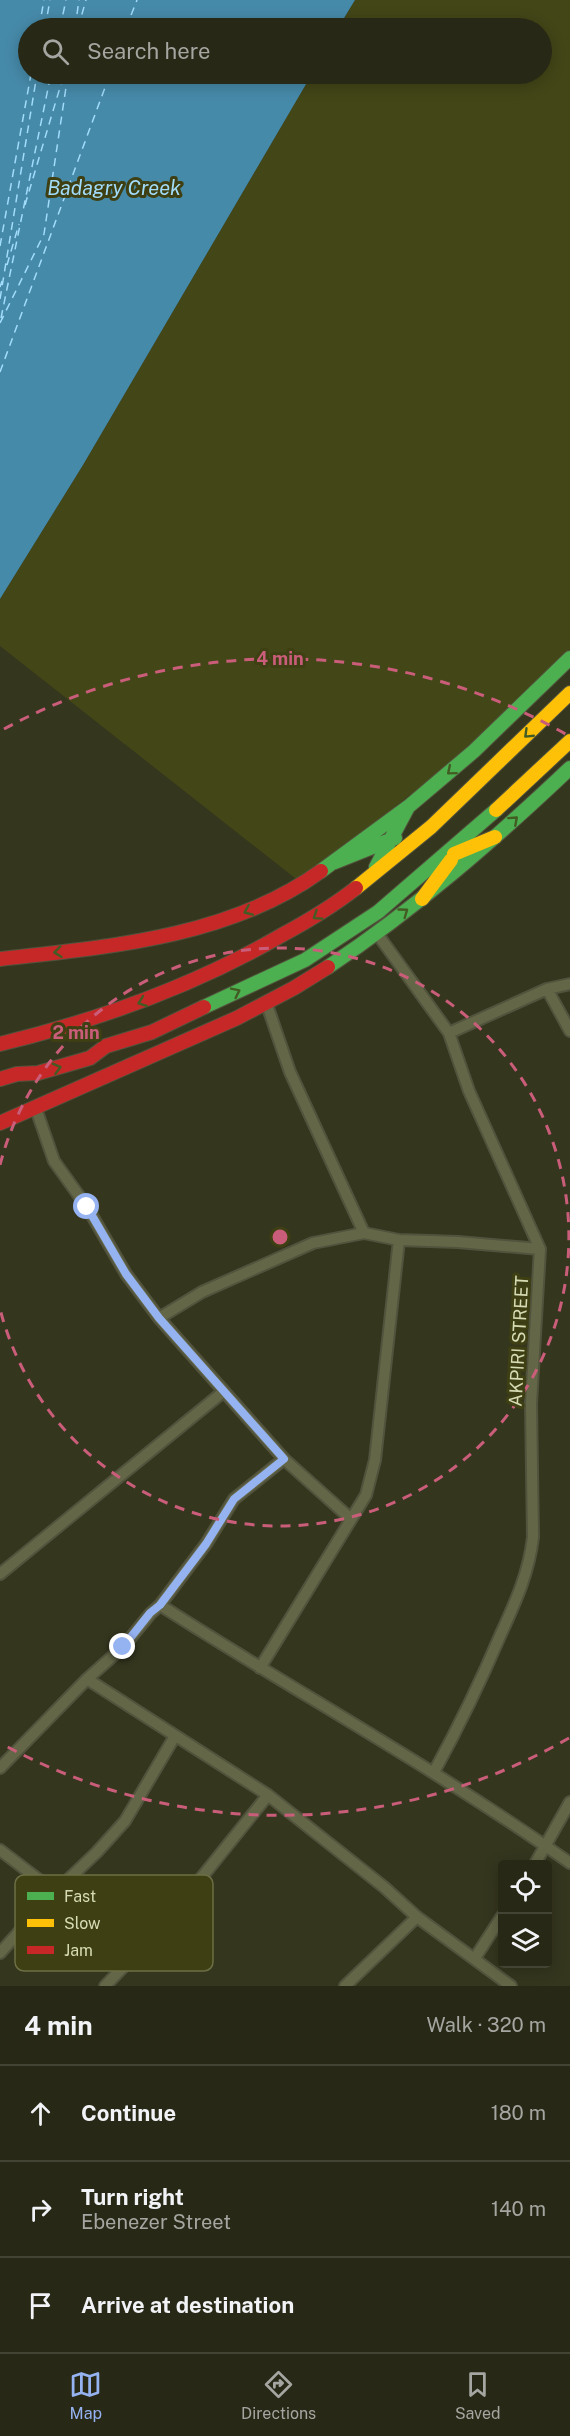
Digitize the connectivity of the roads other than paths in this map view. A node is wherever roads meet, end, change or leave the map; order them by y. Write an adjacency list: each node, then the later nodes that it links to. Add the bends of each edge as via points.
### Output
1 (570, 658): 5 (main road, one-way to 5, via 474,751)
2 (570, 693): 7 (main road, one-way to 7)
3 (570, 741): 6 (main road)
4 (567, 776): 8 (main road, one-way to 4)
5 (408, 807): 9 (main road); 11 (main road)
6 (481, 824): 10 (main road); 12 (main road)
7 (431, 827): 9 (main road); 13 (main road)
8 (495, 837): 10 (main road); 14 (main road)
9 (391, 839): 11 (main road); 13 (main road, via 375,868)
10 (456, 853): 12 (main road); 14 (main road)
11 (335, 862): 16 (main road, one-way to 16, via 293,891 239,914 169,935)
12 (415, 881): 23 (main road, one-way to 12, via 90,1058 106,1046 152,1032 271,977 361,924)
13 (351, 892): 22 (main road, one-way to 22, via 255,952 169,992)
14 (422, 899): 15 (main road, one-way to 14)
15 (376, 932): 19 (main road, via 312,977); 21 (street, AKPIRI STREET)
16 (0, 959)
17 (570, 984): 18 (street)
18 (547, 989): 20 (street); 21 (street)
19 (266, 1002): 24 (main road); 26 (street, via 290,1072)
20 (570, 1031)
21 (449, 1034): 28 (street, AKPIRI STREET, via 469,1092)
22 (0, 1044)
23 (0, 1079)
24 (36, 1109): 25 (main road); 29 (street, via 54,1161)
25 (0, 1123)
26 (364, 1233): 27 (street); 29 (street, via 313,1243 202,1292)
27 (399, 1240): 28 (street); 32 (street, via 375,1460 366,1495)
28 (540, 1249): 39 (street, AKPIRI STREET, via 531,1403 531,1558 470,1706)
29 (159, 1318): 30 (street)
30 (223, 1392): 31 (street); 33 (street)
31 (284, 1459): 32 (street); 34 (street, via 234,1499)
32 (351, 1519): 35 (street)
33 (0, 1574)
34 (160, 1605): 35 (street); 36 (street, via 123,1647)
35 (260, 1668): 39 (street)
36 (87, 1679): 37 (street); 38 (street)
37 (175, 1736): 40 (street); 47 (street, via 125,1821)
38 (0, 1768)
39 (434, 1772): 42 (street)
40 (268, 1795): 48 (street); 49 (street)
41 (570, 1802): 42 (street)
42 (547, 1847): 44 (street); 45 (street)
43 (0, 1850): 46 (street)
44 (538, 1860)
45 (570, 1863)
46 (33, 1875)
47 (73, 1875)
48 (204, 1875)
49 (417, 1917): 53 (street); 56 (street)
50 (498, 1922): 53 (street)
51 (15, 1936): 52 (street)
52 (0, 1953)
53 (475, 1958): 57 (street)
54 (119, 1971): 55 (street)
55 (105, 1986)
56 (345, 1986)
57 (511, 1986)

